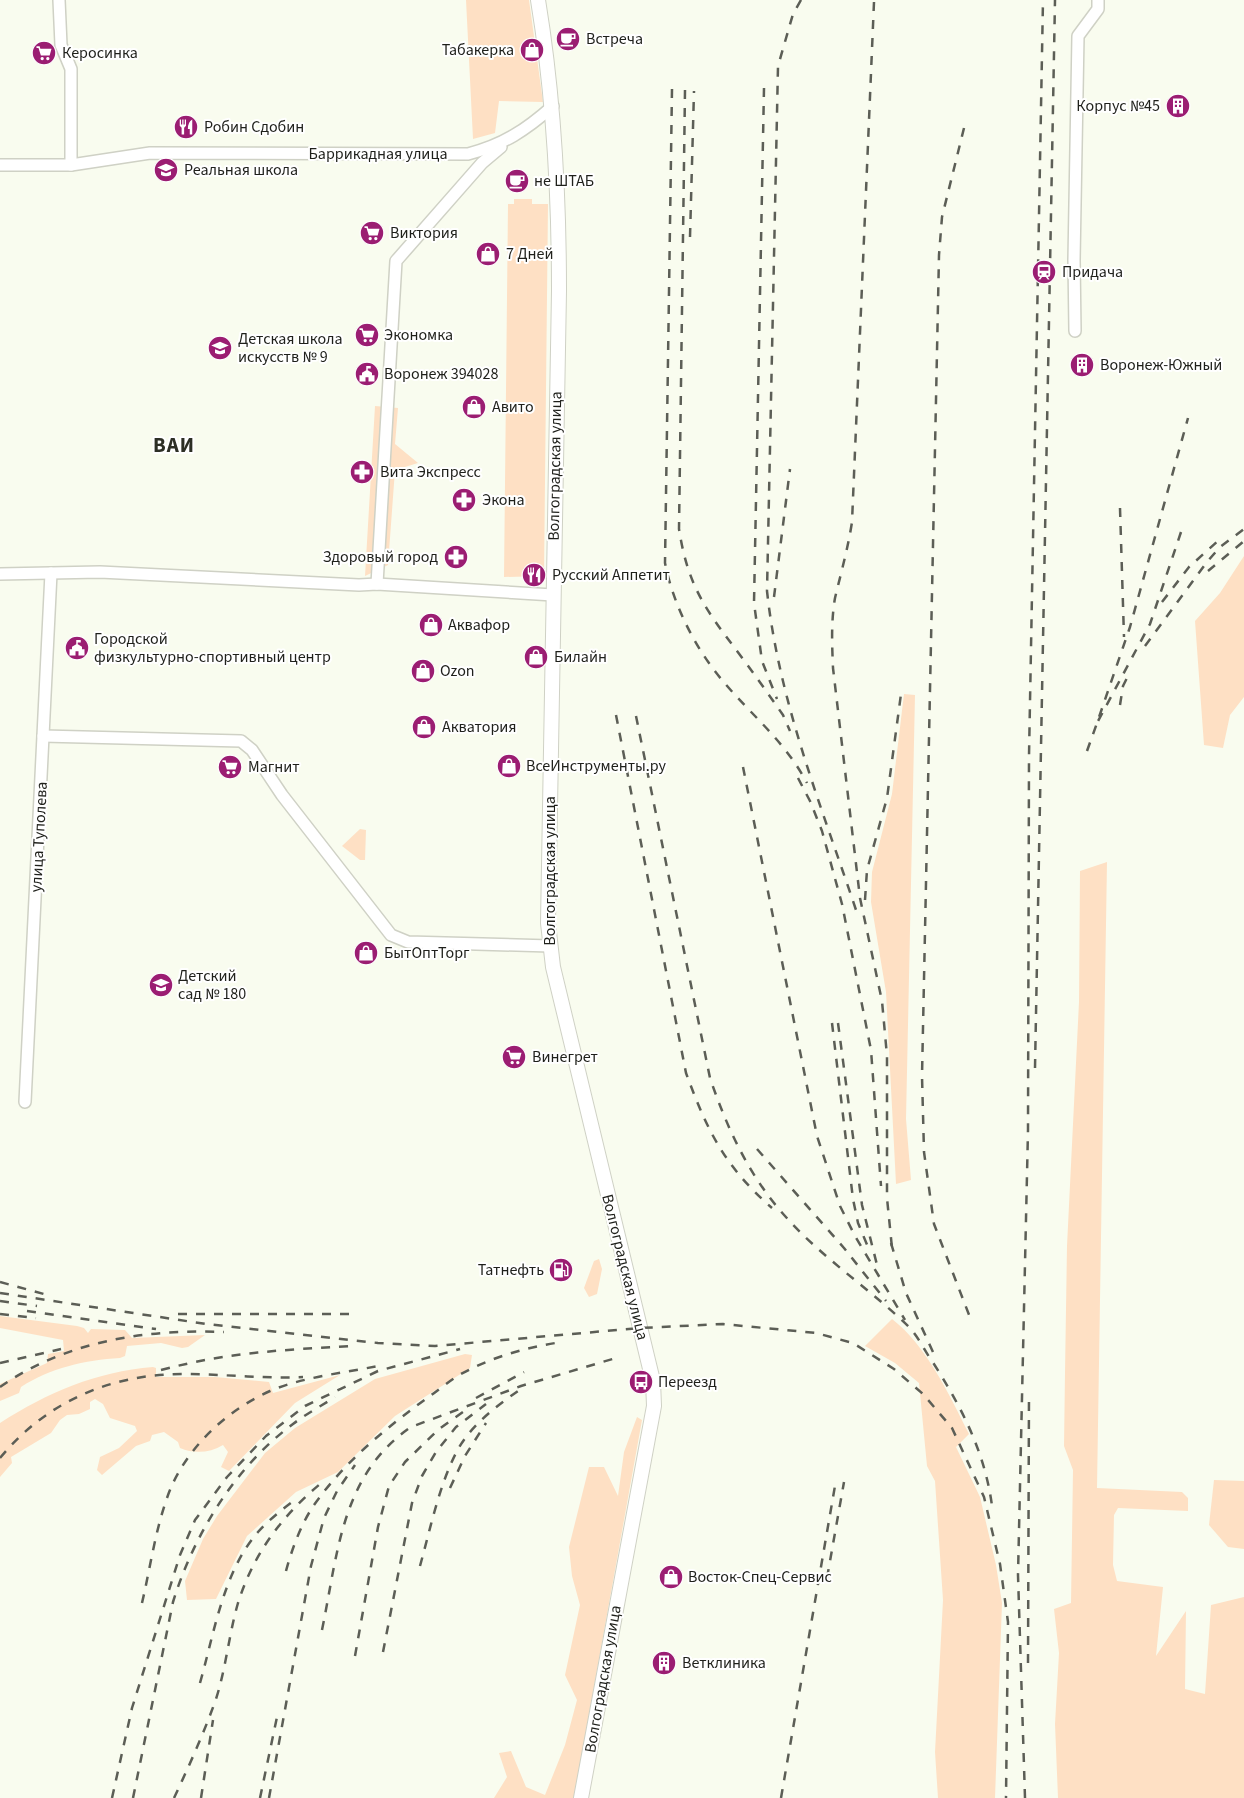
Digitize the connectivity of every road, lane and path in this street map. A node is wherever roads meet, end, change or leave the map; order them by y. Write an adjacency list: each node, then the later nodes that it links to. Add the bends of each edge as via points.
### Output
1 (59, 0): 7 (street, via 61,45 71,69)
2 (538, 0): 4 (main road, Волгоградская улица)
3 (1098, 0): 8 (street, via 1098,9 1078,36)
4 (553, 106): 5 (street, Баррикадная улица); 12 (main road, Волгоградская улица, via 559,199)
5 (513, 136): 7 (street, Баррикадная улица, via 494,147 468,154 150,153); 11 (street, Баррикадная улица, via 482,163 396,261)
6 (0, 165): 7 (street, Баррикадная улица)
7 (71, 165)
8 (1075, 331)
9 (51, 573): 10 (street); 11 (street, via 100,572); 13 (street, улица Туполева)
10 (0, 574)
11 (377, 584): 12 (street)
12 (553, 595): 14 (main road, Волгоградская улица)
13 (43, 736): 14 (street, via 241,742 252,750 282,795 391,935 408,942); 15 (street, улица Туполева)
14 (550, 946): 16 (main road, Волгоградская улица, via 653,1381 652,1416)
15 (25, 1102)
16 (581, 1798)

